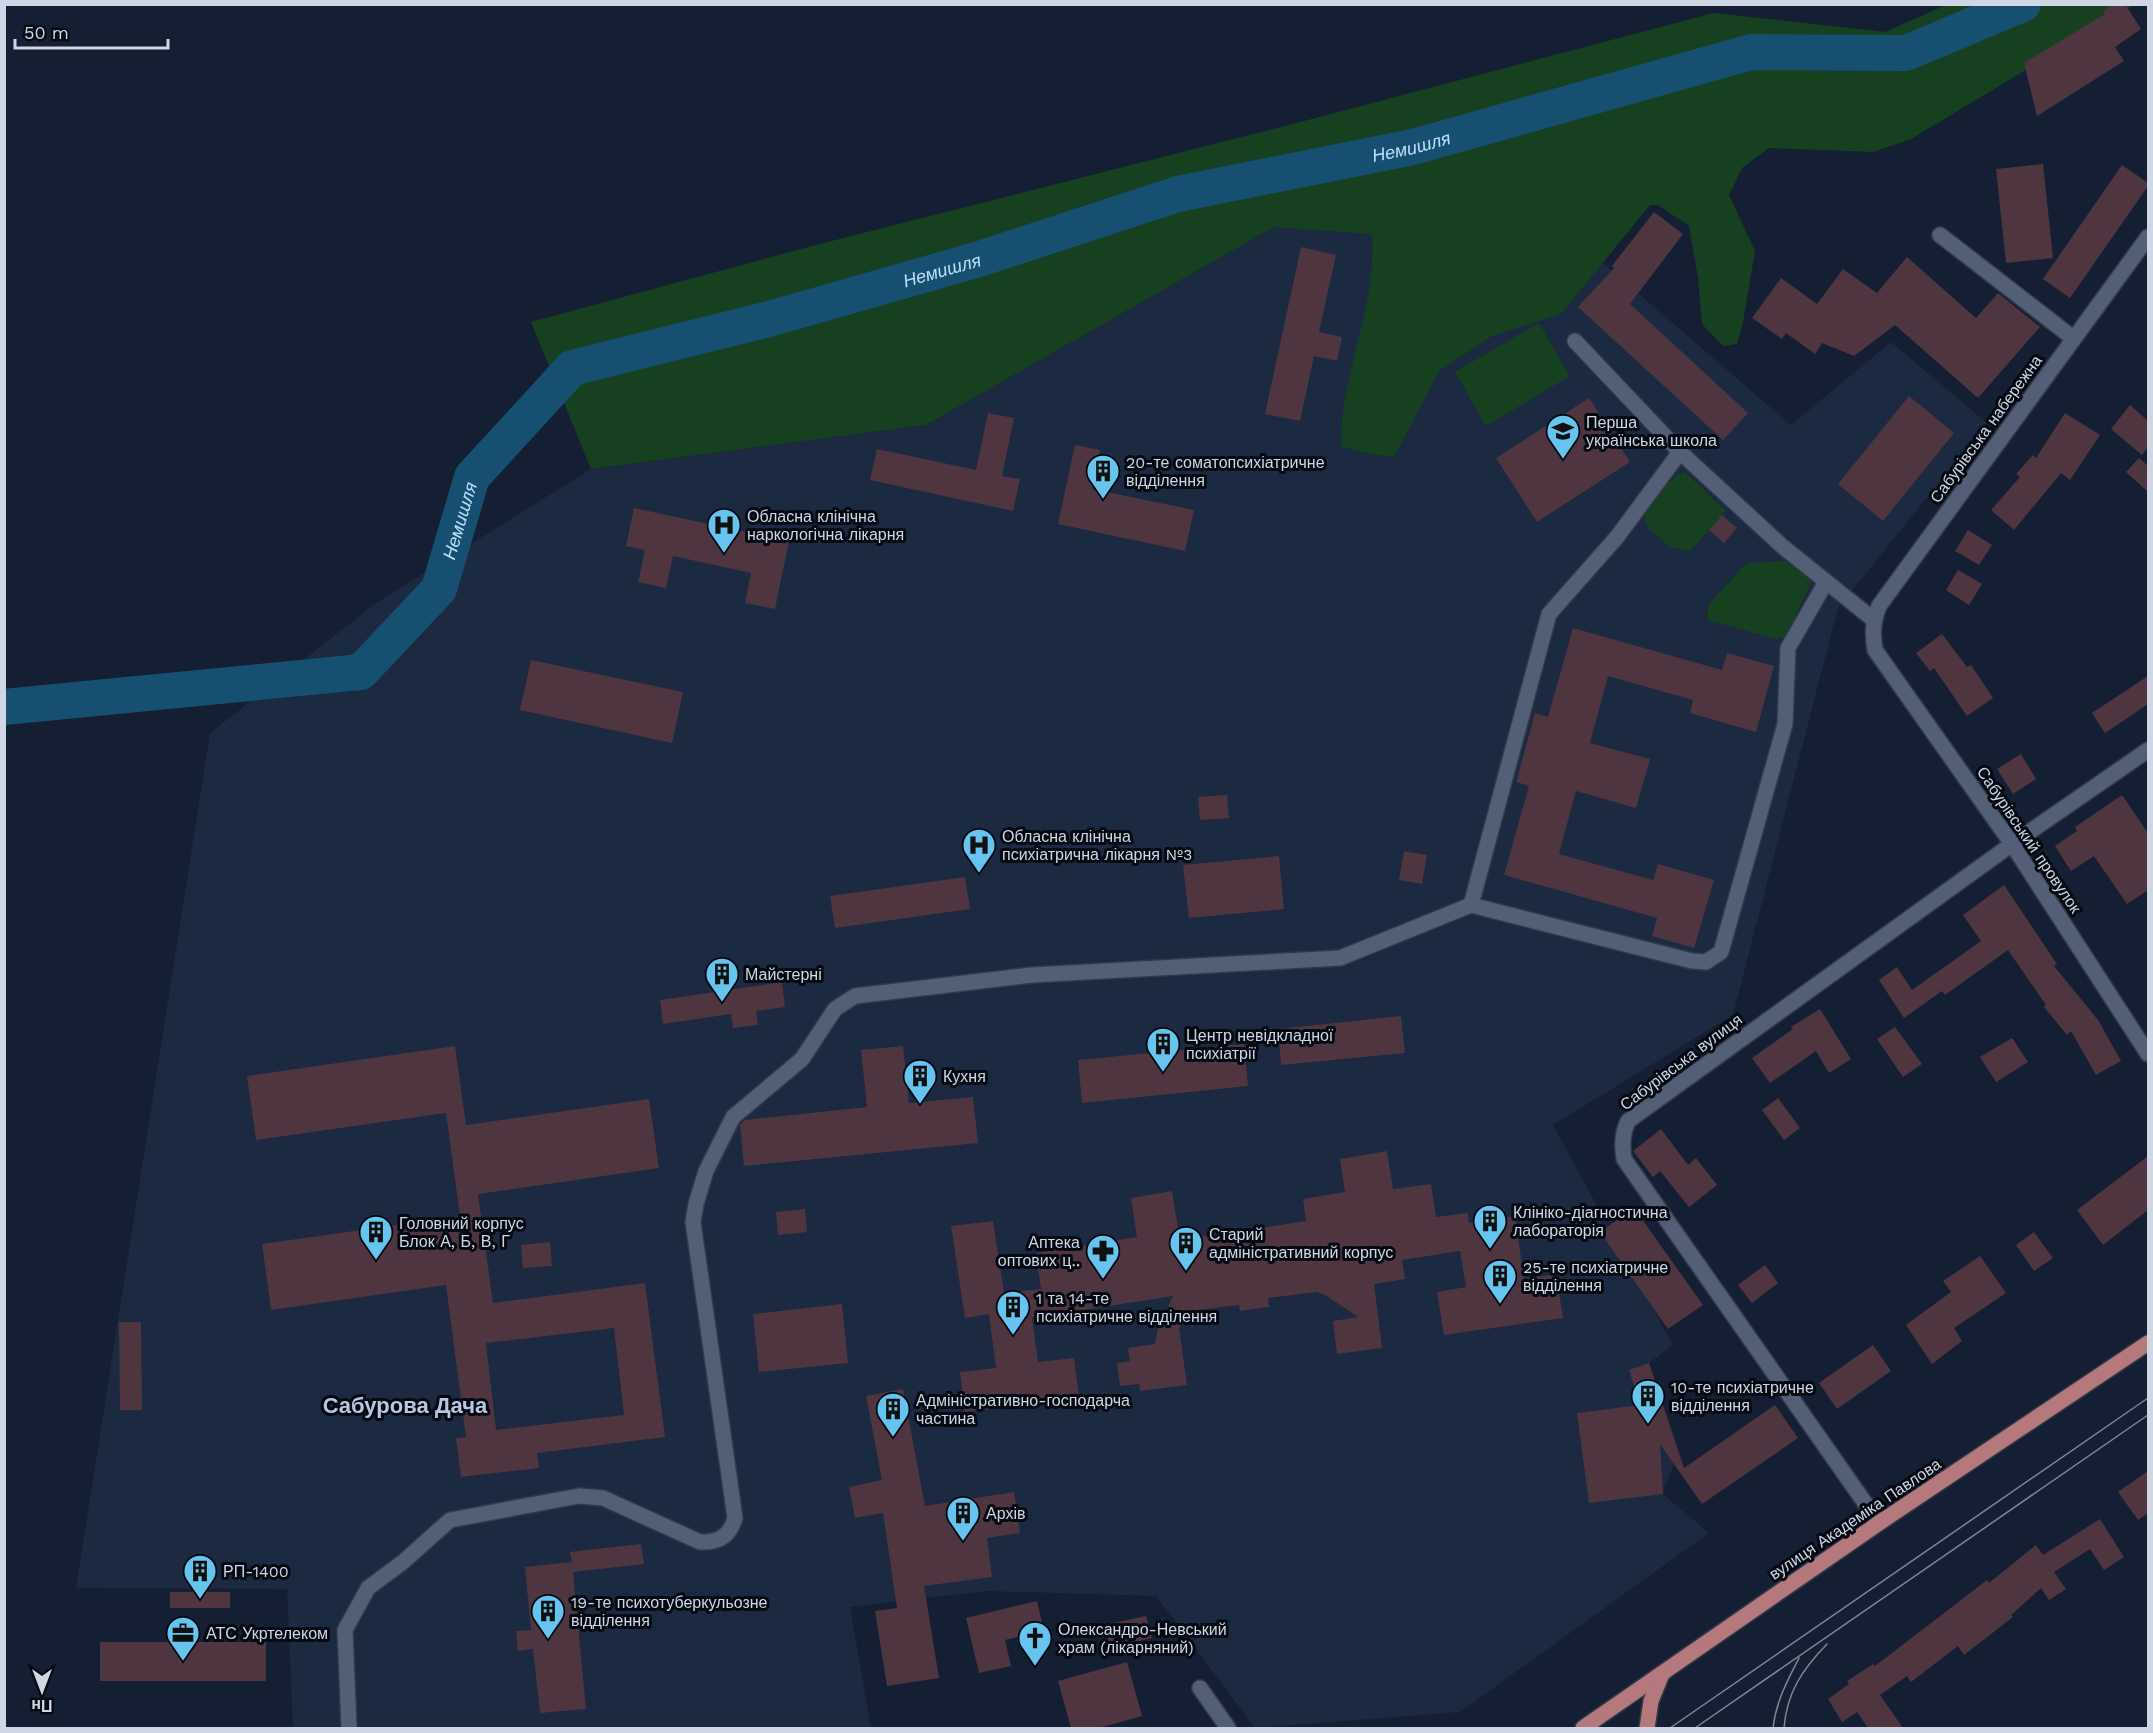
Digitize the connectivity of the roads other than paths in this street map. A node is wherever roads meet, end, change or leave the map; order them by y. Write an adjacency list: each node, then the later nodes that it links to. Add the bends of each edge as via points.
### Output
1 (1940, 235): 3 (street)
2 (2148, 237): 3 (street, Сабурівська набережна)
3 (2073, 338): 7 (street, Сабурівська набережна, via 1879,606)
4 (1575, 341): 5 (street)
5 (1680, 452): 6 (street); 11 (street, via 1617,537 1549,614)
6 (1826, 582): 7 (street); 11 (street, via 1788,648 1785,724 1721,952 1706,962 1692,961)
7 (1874, 620): 8 (street, Сабурівська набережна)
8 (1875, 650): 10 (street, Сабурівський провулок)
9 (2148, 750): 10 (street, Сабурівська вулиця)
10 (2012, 844): 12 (street, Сабурівський провулок); 14 (street, Сабурівська вулиця, via 1628,1121 1623,1133 1624,1159)
11 (1471, 905): 17 (street, via 1340,958 1032,975 855,996 835,1009 802,1059 733,1117 706,1171 696,1204 693,1222 735,1518 733,1527 719,1540 700,1542 603,1498 579,1496 450,1520 403,1563 368,1588 345,1630)
12 (2148, 1054)
13 (2148, 1343): 14 (main road, вулиця Академіка Павлова)
14 (1879, 1523): 15 (main road, вулиця Академіка Павлова)
15 (1664, 1672): 19 (main road, вулиця Академіка Павлова); 20 (main road, via 1651,1701)
16 (1200, 1688): 18 (street)
17 (349, 1728)
18 (1228, 1728)
19 (1583, 1728)
20 (1647, 1728)

